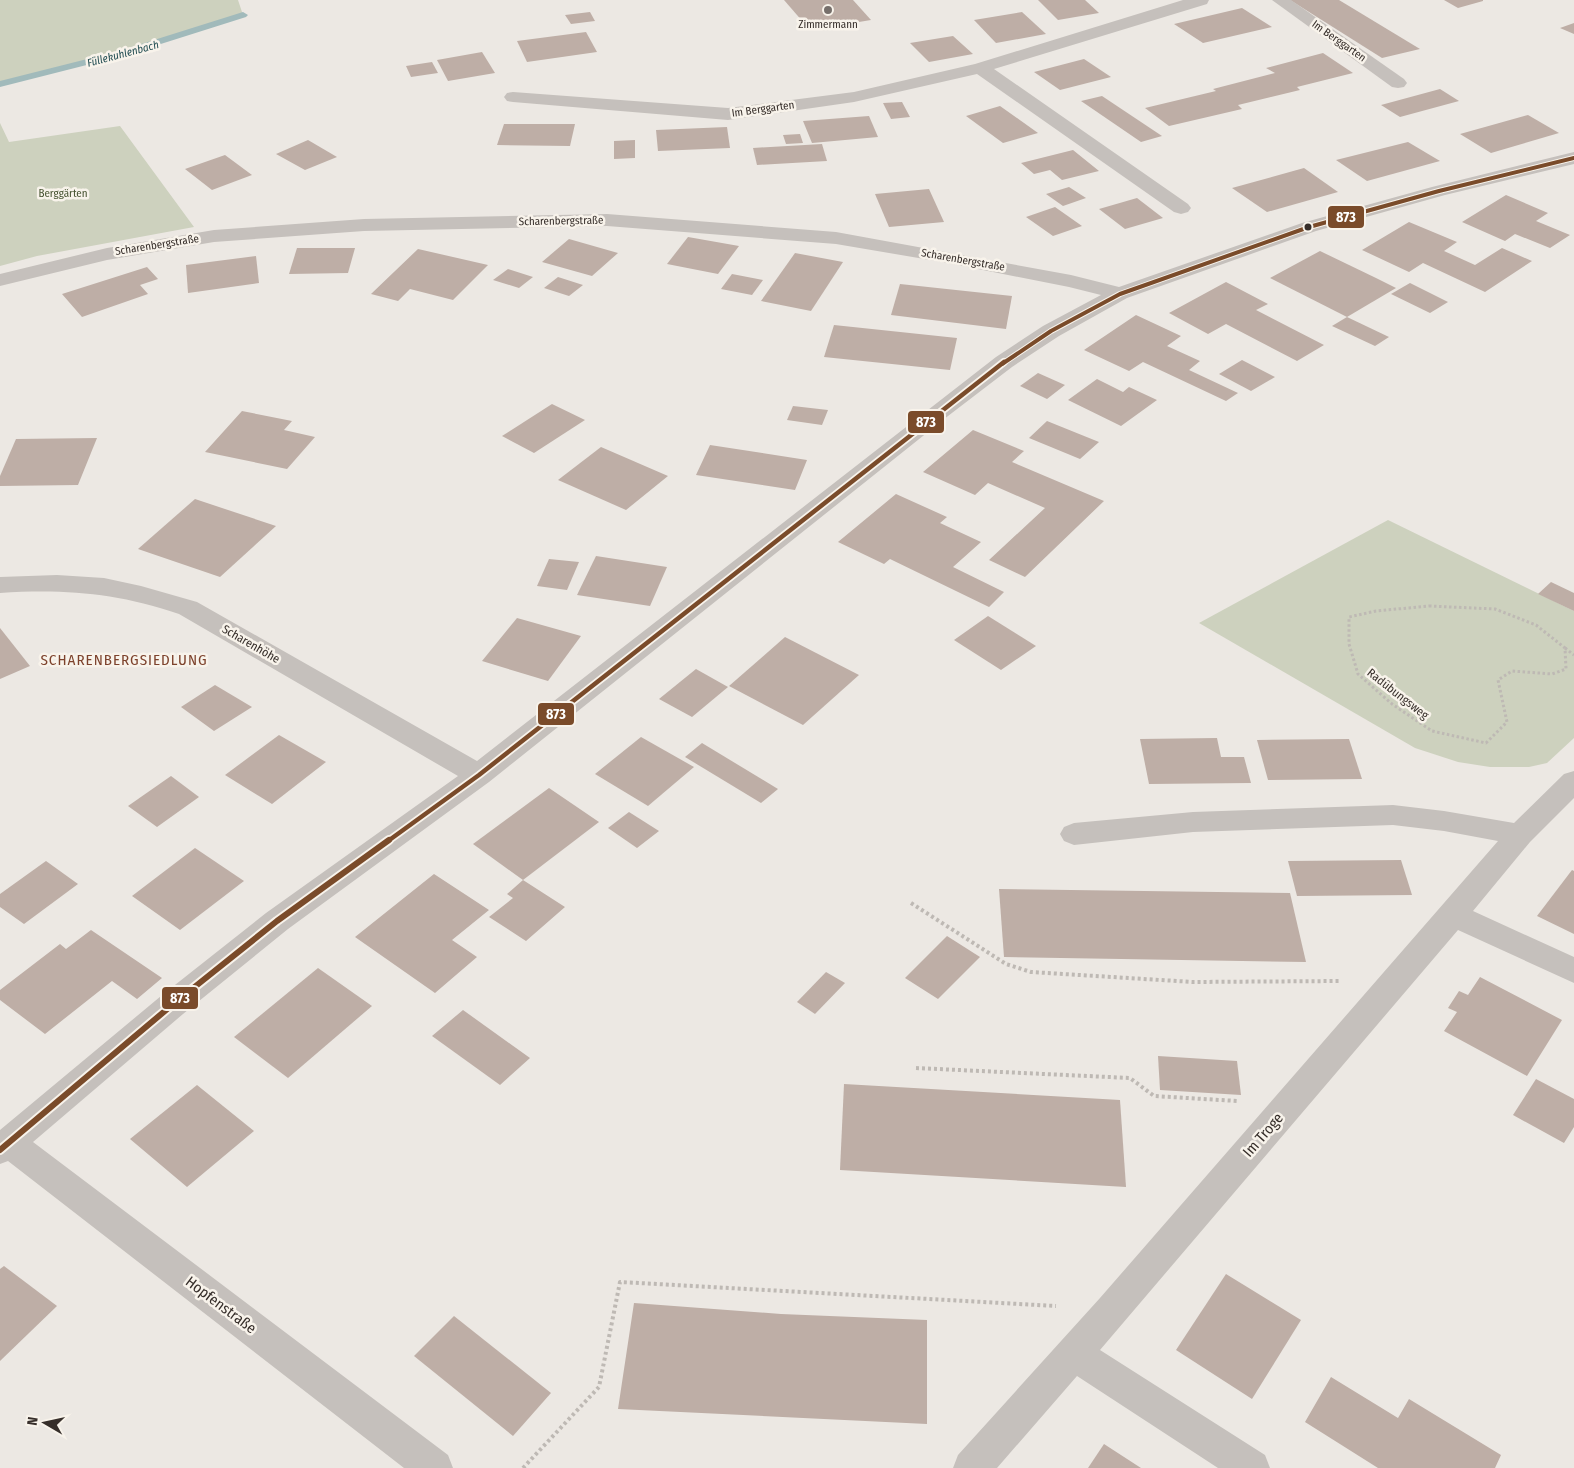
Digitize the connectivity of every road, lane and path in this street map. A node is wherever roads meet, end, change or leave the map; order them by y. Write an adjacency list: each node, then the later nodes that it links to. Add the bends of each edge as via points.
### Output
1 (1201, 0): 3 (street, Im Berggarten)
2 (1280, 0): 4 (street, Im Berggarten)
3 (980, 68): 5 (street, Im Berggarten, via 854,97 728,114); 7 (street)
4 (1398, 83)
5 (513, 97)
6 (1574, 158): 9 (street, via 1309,227)
7 (1181, 208)
8 (0, 280): 9 (street, Scharenbergstraße, via 107,254 214,236 364,225 607,220 836,238 1071,281)
9 (1120, 294): 13 (street, via 1051,331 1004,362)
10 (0, 585): 13 (street, Scharenhöhe, via 93,585 152,596 188,608)
11 (1565, 647): 11 (path, Radübungsweg, via 1536,625 1495,609 1429,606 1349,617 1349,644 1358,674 1392,704 1432,731 1486,743 1507,722 1498,680 1512,671 1552,674 1566,669); 12 (path, Radübungsweg)
12 (1574, 654)
13 (479, 774): 23 (street, via 277,921)
14 (1574, 781): 16 (street, Im Troge)
15 (1074, 834): 16 (street, via 1193,822 1393,816 1444,821)
16 (1520, 835): 18 (street, Im Troge)
17 (911, 903): 20 (path, via 1006,964 1031,972 1193,982)
18 (1453, 915): 19 (street); 20 (street, Im Troge)
19 (1574, 971)
20 (1396, 981): 22 (street, Im Troge)
21 (916, 1068): 22 (path, via 1130,1078 1154,1096)
22 (1290, 1104): 24 (street, Im Troge)
23 (4, 1146): 26 (street, Hopfenstraße)
24 (1113, 1309): 25 (street, Im Troge); 27 (path, via 620,1282 598,1387)
25 (1074, 1354): 28 (street, Im Troge); 29 (street)
26 (434, 1468)
27 (523, 1468)
28 (972, 1468)
29 (1251, 1468)

